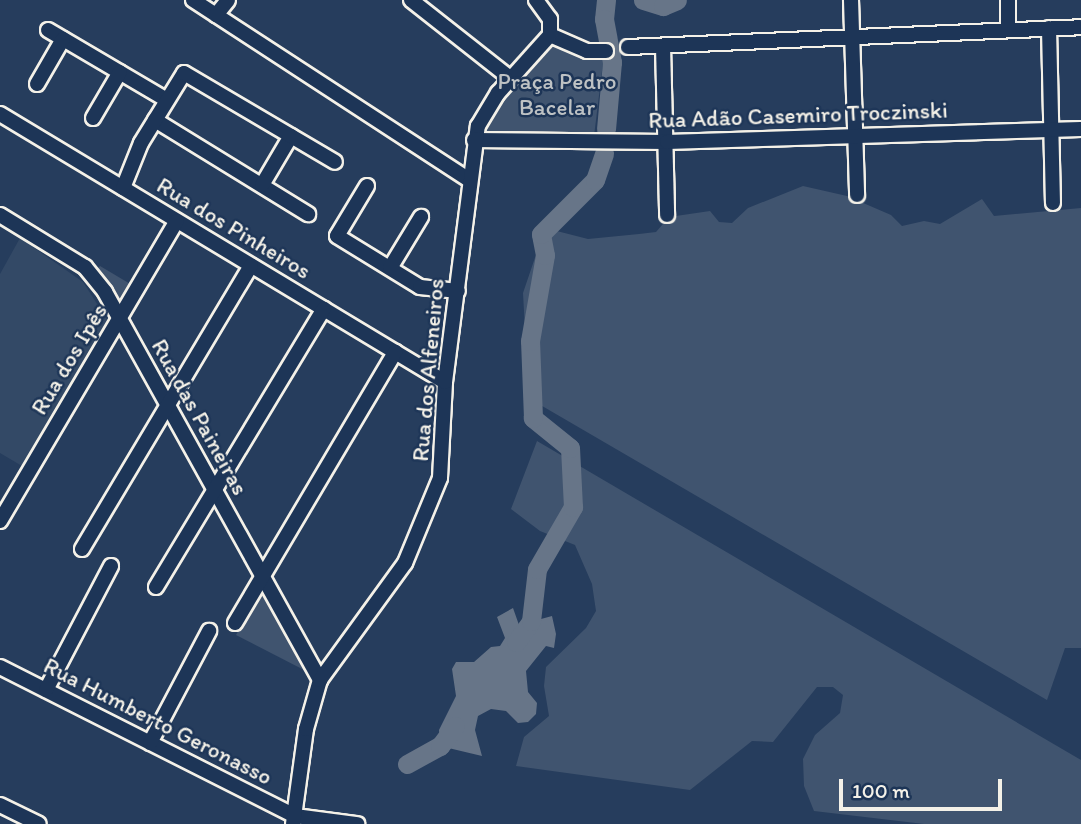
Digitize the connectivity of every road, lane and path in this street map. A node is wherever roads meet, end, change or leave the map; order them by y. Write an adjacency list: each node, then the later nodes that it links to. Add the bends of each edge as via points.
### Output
1 (194, 0): 7 (street)
2 (228, 0): 7 (street)
3 (411, 0): 19 (street)
4 (536, 0): 12 (street, via 550,19)
5 (851, 0): 13 (street)
6 (1008, 0): 11 (street)
7 (216, 15): 32 (street)
8 (1081, 27): 9 (street)
9 (1049, 28): 11 (street); 26 (street)
10 (48, 30): 14 (street)
11 (1008, 30): 13 (street)
12 (550, 35): 17 (street, via 587,51); 19 (street, Rua dos Alfeneiros)
13 (854, 37): 15 (street); 28 (street)
14 (63, 39): 18 (street); 20 (street)
15 (663, 46): 16 (street); 30 (street)
16 (628, 47)
17 (606, 51)
18 (120, 72): 21 (street); 23 (street)
19 (510, 78): 29 (street, Rua dos Alfeneiros, via 486,110)
20 (37, 84)
21 (167, 100): 24 (street); 27 (street, via 184,73)
22 (0, 114): 35 (street, Rua dos Pinheiros)
23 (93, 118)
24 (155, 120): 33 (street); 35 (street)
25 (1081, 129): 26 (street, Rua Adão Casemiro Troczinski)
26 (1052, 130): 28 (street, Rua Adão Casemiro Troczinski); 37 (street)
27 (291, 136): 31 (street); 33 (street)
28 (856, 136): 30 (street, Rua Adão Casemiro Troczinski); 36 (street)
29 (474, 140): 30 (street, Rua Adão Casemiro Troczinski); 32 (street, Rua dos Alfeneiros)
30 (667, 142): 40 (street)
31 (335, 162)
32 (470, 180): 45 (street, Rua dos Alfeneiros)
33 (262, 185): 38 (street)
34 (367, 186): 44 (street, via 337,236)
35 (123, 188): 42 (street, Rua dos Pinheiros)
36 (857, 195)
37 (1053, 203)
38 (307, 214)
39 (0, 215): 47 (street, Rua das Paineiras, via 85,267)
40 (667, 215)
41 (421, 217): 44 (street)
42 (177, 220): 43 (street, Rua dos Pinheiros); 47 (street, Rua dos Ipês)
43 (251, 265): 46 (street, Rua dos Pinheiros); 50 (street)
44 (390, 268): 45 (street, via 420,287)
45 (458, 291): 49 (street, Rua dos Alfeneiros)
46 (324, 309): 48 (street, Rua dos Pinheiros); 51 (street)
47 (119, 318): 50 (street, Rua das Paineiras); 52 (street, Rua dos Ipês)
48 (395, 352): 49 (street, Rua dos Pinheiros); 55 (street)
49 (445, 382): 60 (street, Rua dos Alfeneiros, via 442,470 410,553)
50 (167, 405): 51 (street, Rua das Paineiras); 53 (street)
51 (215, 490): 55 (street, Rua das Paineiras); 56 (street)
52 (2, 513)
53 (82, 549)
54 (111, 566): 61 (street)
55 (262, 577): 57 (street); 60 (street, Rua das Paineiras)
56 (156, 587)
57 (235, 623)
58 (209, 631): 62 (street)
59 (0, 667): 61 (street, Rua Humberto Geronasso)
60 (320, 680): 64 (street, Rua dos Alfeneiros, via 309,713)
61 (46, 690): 62 (street, Rua Humberto Geronasso)
62 (150, 743): 64 (street, Rua Humberto Geronasso)
63 (0, 805): 65 (street)
64 (294, 820): 66 (street)
65 (39, 824)
66 (357, 824)

